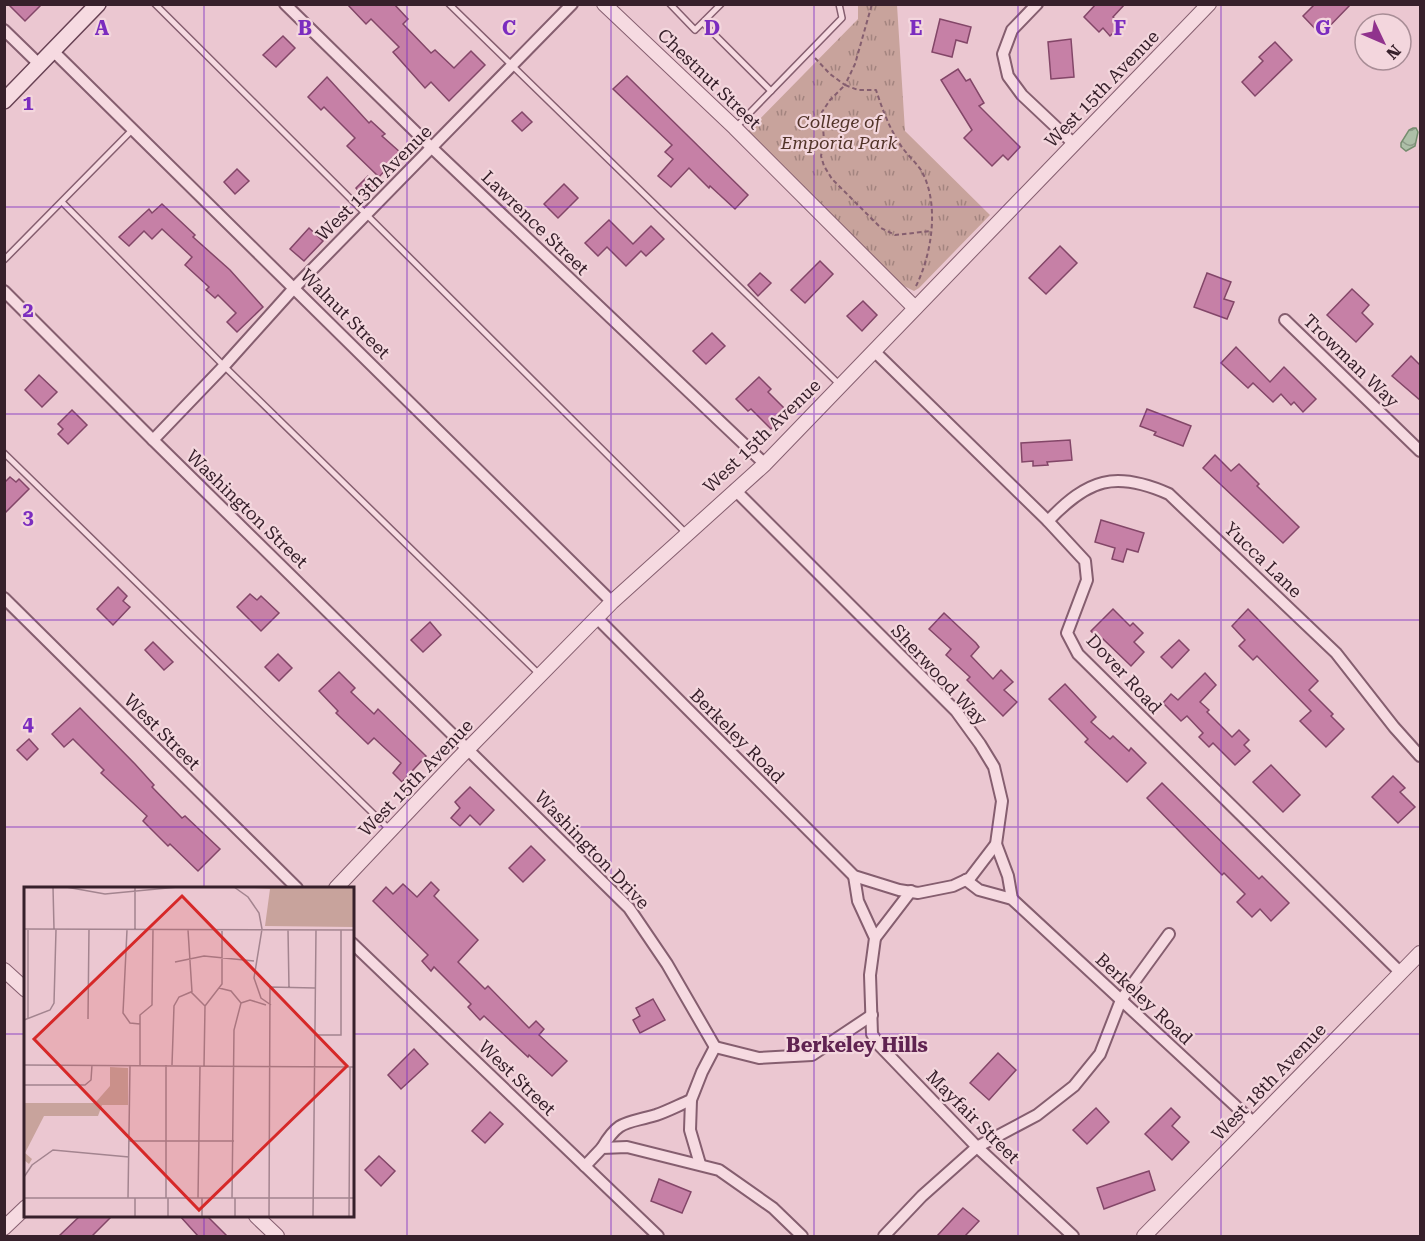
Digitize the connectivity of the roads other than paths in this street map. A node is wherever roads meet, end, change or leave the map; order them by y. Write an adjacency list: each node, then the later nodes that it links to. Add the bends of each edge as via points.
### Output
1 (98, 4): 14 (main road)
2 (155, 4): 24 (lane)
3 (285, 4): 22 (street, Lawrence Street)
4 (449, 4): 16 (lane)
5 (572, 4): 16 (street, West 13th Avenue)
6 (604, 4): 19 (street, Chestnut Street)
7 (670, 4): 12 (lane, via 695,30)
8 (721, 4): 12 (lane)
9 (839, 4): 17 (lane, via 842,18)
10 (1037, 4): 21 (street, via 1012,30 1003,54 1008,76 1022,95)
11 (1209, 4): 21 (street, West 15th Avenue)
12 (703, 22): 17 (lane)
13 (4, 30): 15 (street)
14 (53, 51): 15 (main road); 20 (street, Walnut Street)
15 (40, 65): 18 (main road)
16 (512, 66): 22 (street, West 13th Avenue); 32 (lane)
17 (771, 91): 19 (lane)
18 (4, 101)
19 (735, 128): 28 (street, Chestnut Street)
20 (133, 129): 23 (lane); 26 (street, Walnut Street)
21 (1074, 144): 28 (street, West 15th Avenue)
22 (432, 148): 24 (street, West 13th Avenue); 36 (street, Lawrence Street)
23 (62, 202): 25 (lane); 31 (lane)
24 (367, 214): 26 (street, West 13th Avenue); 39 (lane)
25 (4, 260)
26 (295, 287): 31 (street, West 13th Avenue); 41 (street, Walnut Street)
27 (4, 291): 33 (street, Washington Street)
28 (915, 308): 30 (street, West 15th Avenue)
29 (1285, 320): 34 (street, Trowman Way)
30 (874, 351): 32 (street, West 15th Avenue); 38 (street, Dover Road)
31 (224, 366): 33 (street, West 13th Avenue); 43 (lane)
32 (840, 386): 36 (street, West 15th Avenue)
33 (153, 440): 44 (street, Washington Street)
34 (1420, 451)
35 (4, 453): 46 (lane)
36 (765, 464): 37 (street, West 15th Avenue)
37 (735, 490): 39 (street, West 15th Avenue); 47 (street, Sherwood Way, via 956,711 994,768 1002,801)
38 (1048, 521): 45 (street, Yucca Lane, via 1093,485 1118,480 1148,484 1169,494 1336,653); 59 (street, Dover Road, via 1085,561 1087,580 1067,633 1078,654)
39 (687, 534): 41 (street, West 15th Avenue)
40 (4, 598): 50 (street, West Street)
41 (612, 602): 42 (street, West 15th Avenue)
42 (597, 618): 43 (street, West 15th Avenue); 48 (street, Berkeley Road)
43 (540, 675): 44 (street, West 15th Avenue)
44 (468, 748): 46 (street, West 15th Avenue); 63 (street, Washington Drive, via 629,908)
45 (1420, 756)
46 (390, 830): 51 (street, West 15th Avenue)
47 (996, 844): 49 (street, Sherwood Way, via 980,868); 53 (street)
48 (855, 876): 52 (street, Sherwood Way); 55 (street, via 858,901)
49 (966, 880): 52 (street, Sherwood Way, via 918,893); 53 (street, Berkeley Road, via 979,890)
50 (296, 887)
51 (337, 887)
52 (911, 891): 55 (street, Mayfair Street)
53 (1012, 899): 61 (street, Berkeley Road)
54 (1169, 934): 61 (street)
55 (875, 938): 62 (street, Mayfair Street, via 870,975)
56 (354, 945): 69 (street, West Street)
57 (1420, 953): 59 (street, West 18th Avenue)
58 (4, 970): 60 (street)
59 (1401, 973): 65 (street, West 18th Avenue)
60 (24, 988)
61 (1121, 1000): 65 (street, Berkeley Road); 66 (street, via 1100,1054 1074,1086 1037,1114)
62 (872, 1015): 63 (street, via 812,1055 759,1058); 66 (street, Mayfair Street, via 872,1034 879,1045)
63 (716, 1047): 64 (street)
64 (691, 1100): 67 (street, via 656,1115 624,1122 611,1132); 68 (street, via 690,1130)
65 (1254, 1123): 78 (street, West 18th Avenue)
66 (977, 1147): 76 (street); 77 (street, Mayfair Street)
67 (602, 1148): 68 (street, via 627,1147); 69 (street)
68 (700, 1164): 75 (street, via 719,1170 773,1208)
69 (585, 1166): 74 (street, West Street)
70 (24, 1209): 72 (street)
71 (257, 1217): 73 (street)
72 (4, 1228)
73 (270, 1234)
74 (658, 1236)
75 (802, 1236)
76 (884, 1236)
77 (1073, 1236)
78 (1144, 1236)

